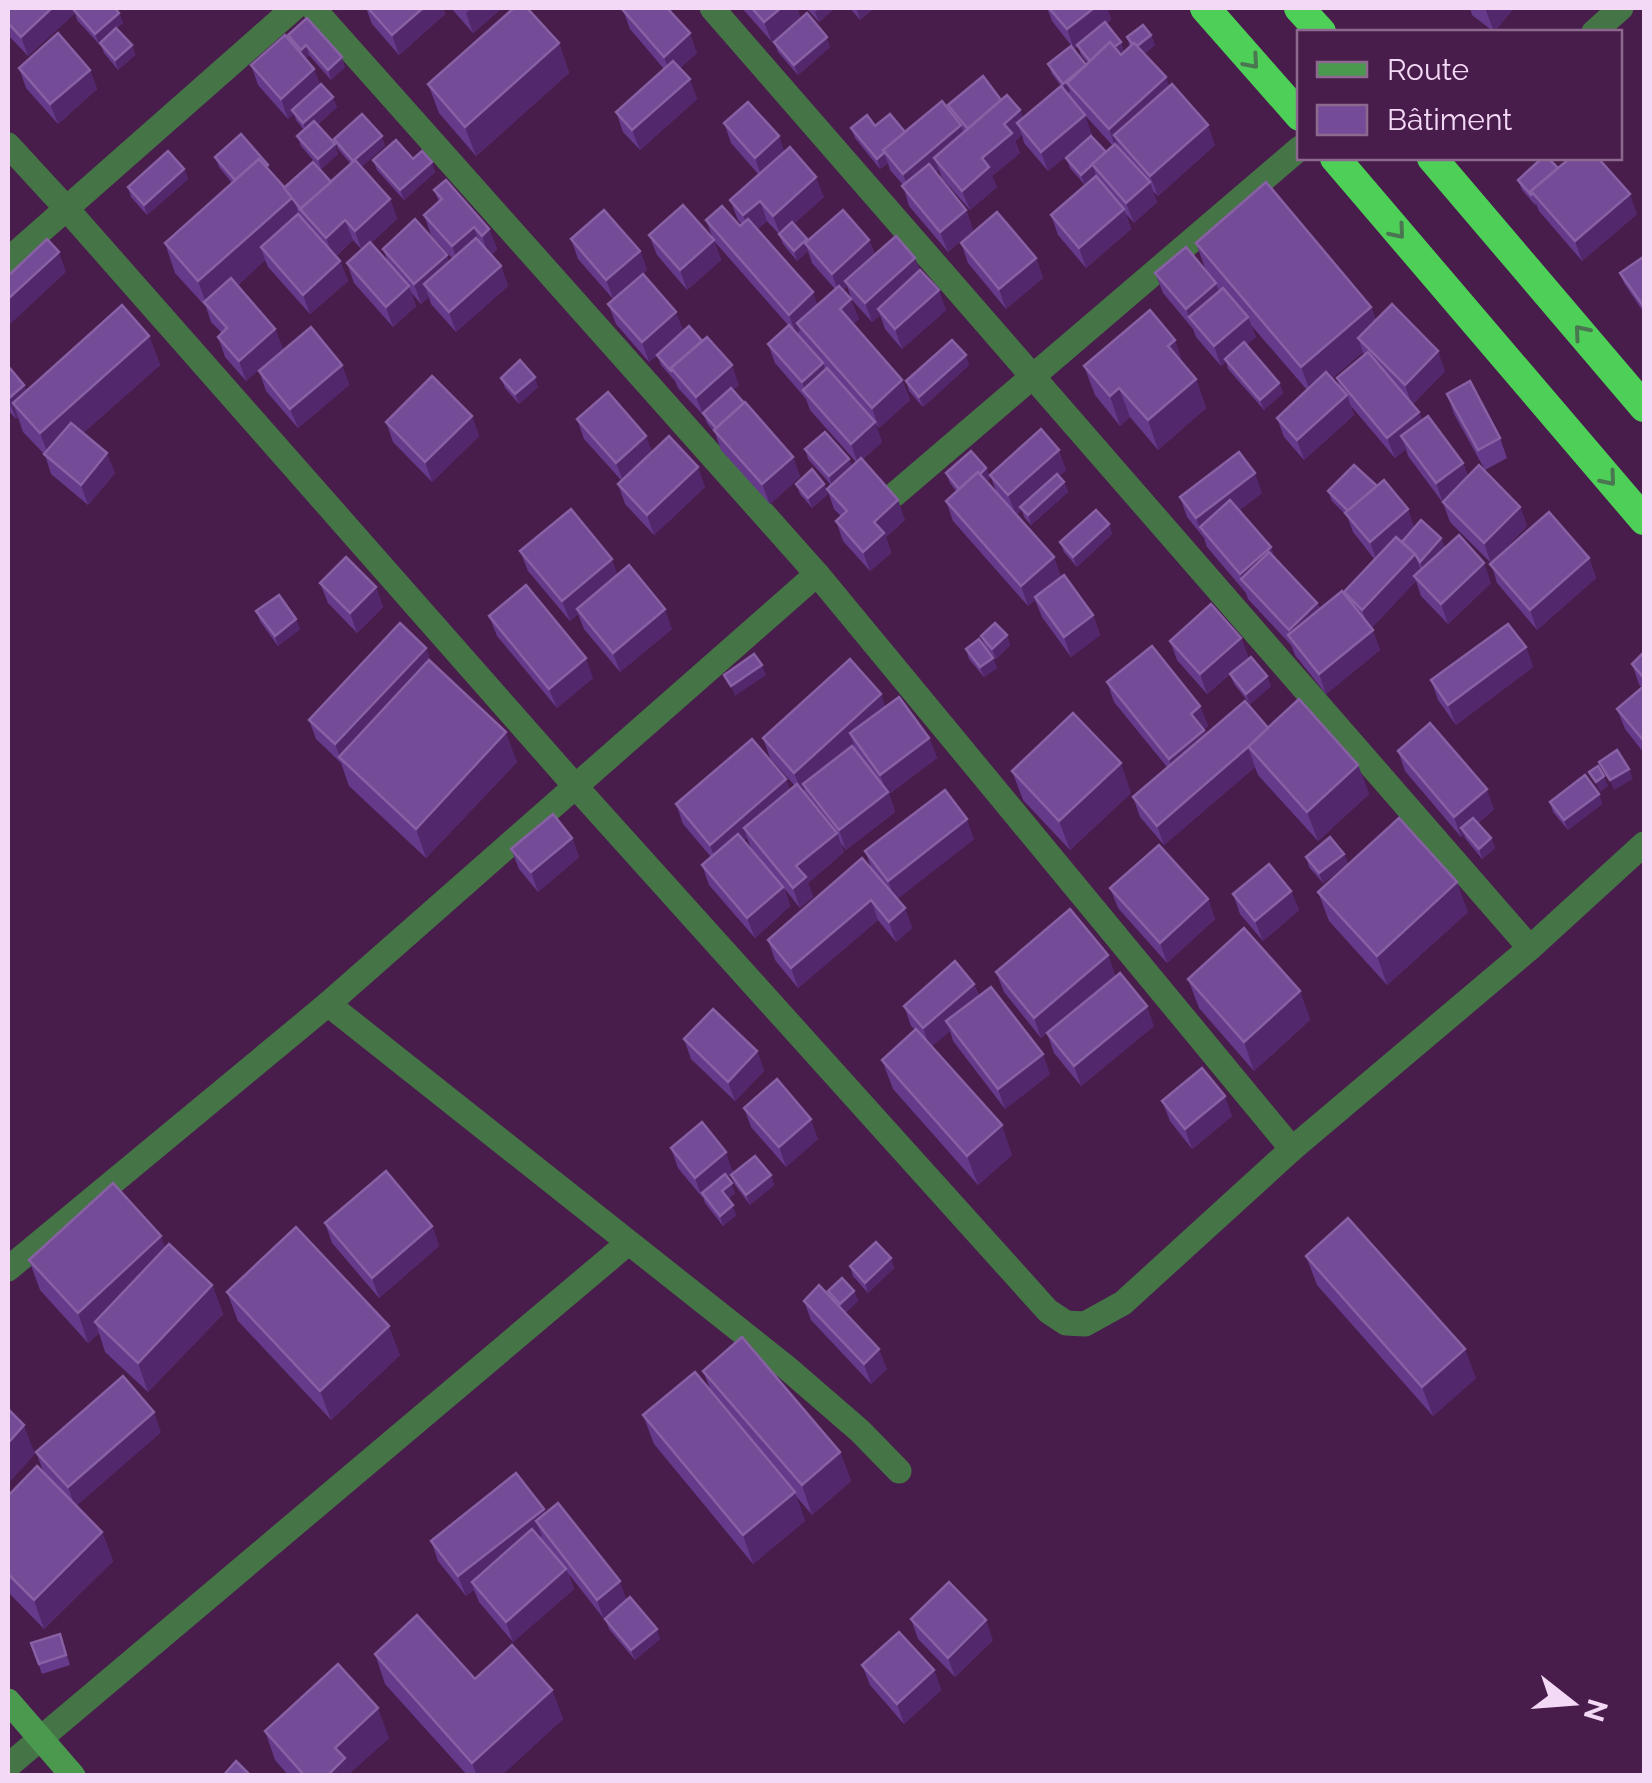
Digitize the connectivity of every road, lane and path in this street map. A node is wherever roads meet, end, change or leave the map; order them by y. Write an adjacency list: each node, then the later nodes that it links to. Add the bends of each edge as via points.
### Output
1 (294, 8): 14 (street)
2 (313, 8): 20 (street)
3 (712, 8): 16 (street)
4 (1205, 8): 9 (highway, one-way to 9)
5 (1299, 8): 7 (highway)
6 (1621, 8): 8 (street)
7 (1319, 30)
8 (1596, 30)
9 (1297, 113)
10 (8, 145): 14 (street)
11 (1297, 151): 16 (street)
12 (1337, 160): 19 (highway, one-way to 19)
13 (1445, 162): 17 (highway, one-way to 13)
14 (66, 208): 15 (street); 21 (street)
15 (8, 260)
16 (1034, 376): 18 (street); 23 (street)
17 (1644, 406)
18 (894, 495)
19 (1644, 520)
20 (817, 574): 21 (street); 25 (street)
21 (576, 787): 24 (street); 25 (street, via 1066,1324 1085,1324 1123,1302)
22 (1644, 844): 23 (street)
23 (1530, 948): 25 (street)
24 (328, 1004): 26 (street); 27 (street)
25 (1292, 1148)
26 (628, 1243): 28 (street, via 823,1398); 30 (street)
27 (8, 1269)
28 (900, 1472)
29 (8, 1702): 30 (street)
30 (40, 1738): 31 (street); 32 (street)
31 (8, 1766)
32 (72, 1776)

